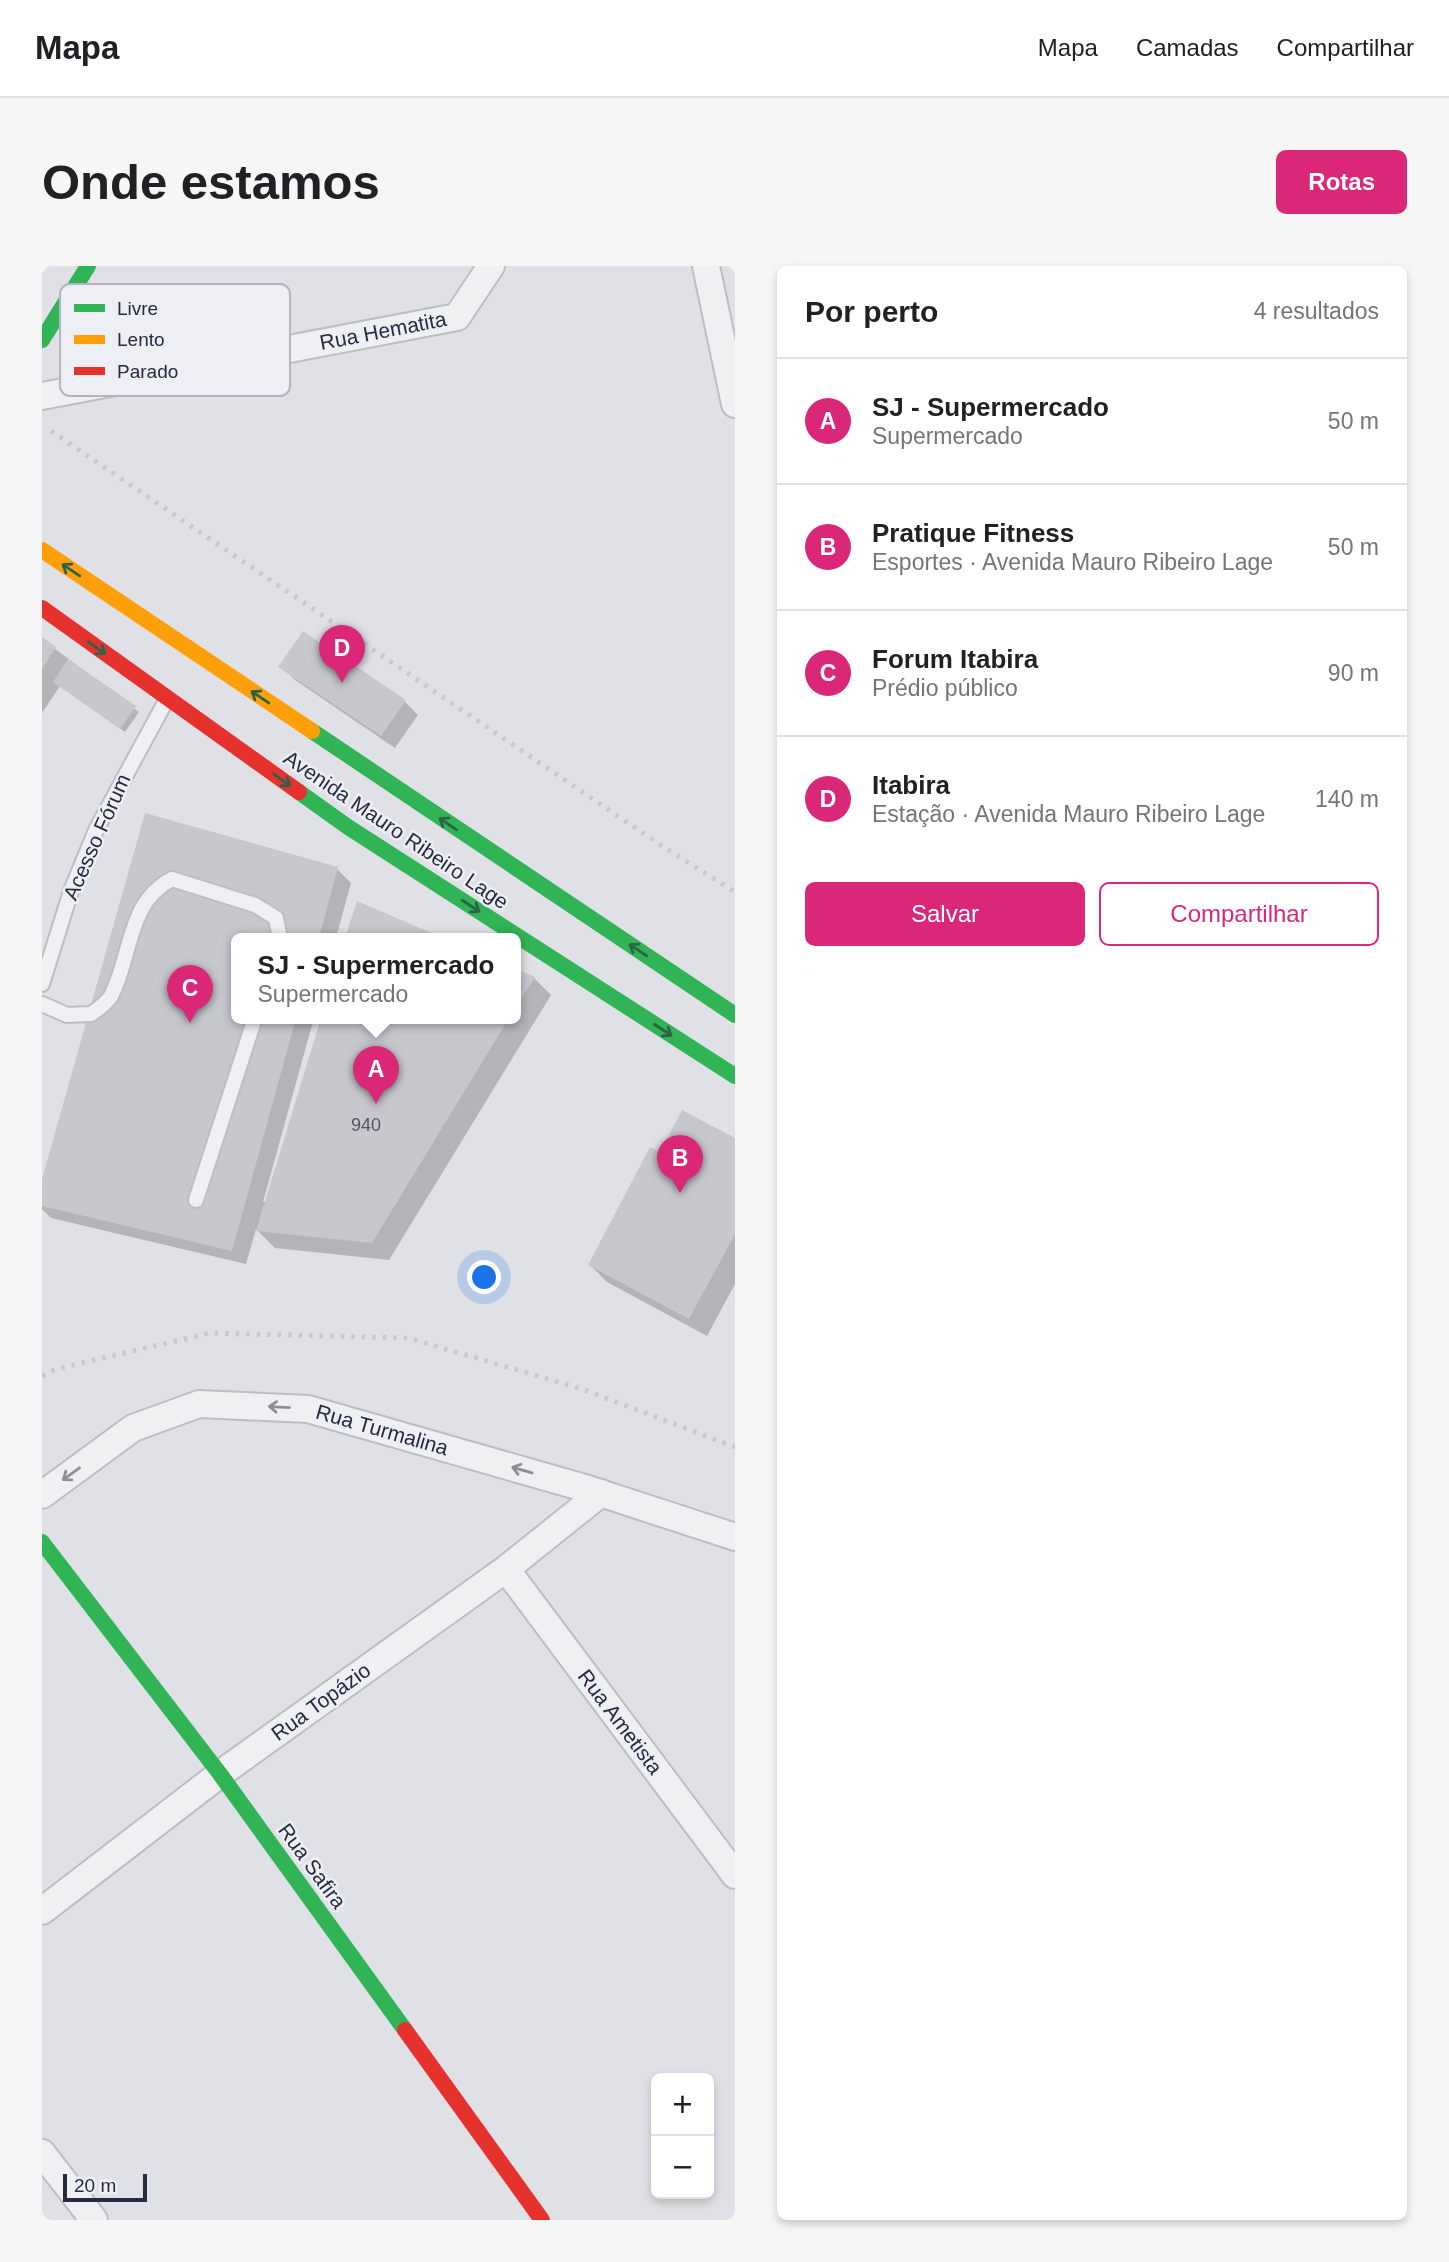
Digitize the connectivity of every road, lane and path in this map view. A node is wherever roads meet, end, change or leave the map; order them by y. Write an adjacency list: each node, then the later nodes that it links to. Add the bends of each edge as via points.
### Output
1 (88, 266): 4 (street)
2 (491, 266): 7 (street, Rua Hematita, via 457,317)
3 (706, 266): 10 (street)
4 (77, 284)
5 (60, 311): 6 (street)
6 (42, 340)
7 (290, 349)
8 (60, 393): 9 (street, Rua Hematita)
9 (42, 396)
10 (735, 404)
11 (42, 550): 19 (street, Avenida Mauro Ribeiro Lage, one-way to 11)
12 (42, 608): 13 (street, Avenida Mauro Ribeiro Lage, one-way to 13)
13 (167, 698): 15 (street, Avenida Mauro Ribeiro Lage, one-way to 15, via 348,827); 17 (lane, Acesso Fórum, via 97,828 71,891)
14 (279, 933): 18 (lane, via 276,918 256,905 172,879 155,888 142,904 110,998 91,1014 67,1015)
15 (513, 933)
16 (521, 938): 21 (street, Avenida Mauro Ribeiro Lage, one-way to 21)
17 (42, 984)
18 (42, 1004)
19 (735, 1015)
20 (253, 1024): 22 (lane)
21 (735, 1076)
22 (196, 1200)
23 (594, 1491): 24 (street, Rua Turmalina, one-way to 24, via 308,1409 199,1404 133,1428); 25 (street, Rua Turmalina); 27 (street, Rua Topázio)
24 (42, 1495)
25 (735, 1537)
26 (42, 1542): 28 (street, Rua Safira)
27 (506, 1569): 28 (street, Rua Topázio); 29 (street, Rua Ametista)
28 (220, 1774): 30 (street, Rua Topázio); 33 (street, Rua Safira)
29 (735, 1875)
30 (42, 1911)
31 (42, 2153): 32 (street)
32 (93, 2220)
33 (542, 2220)

